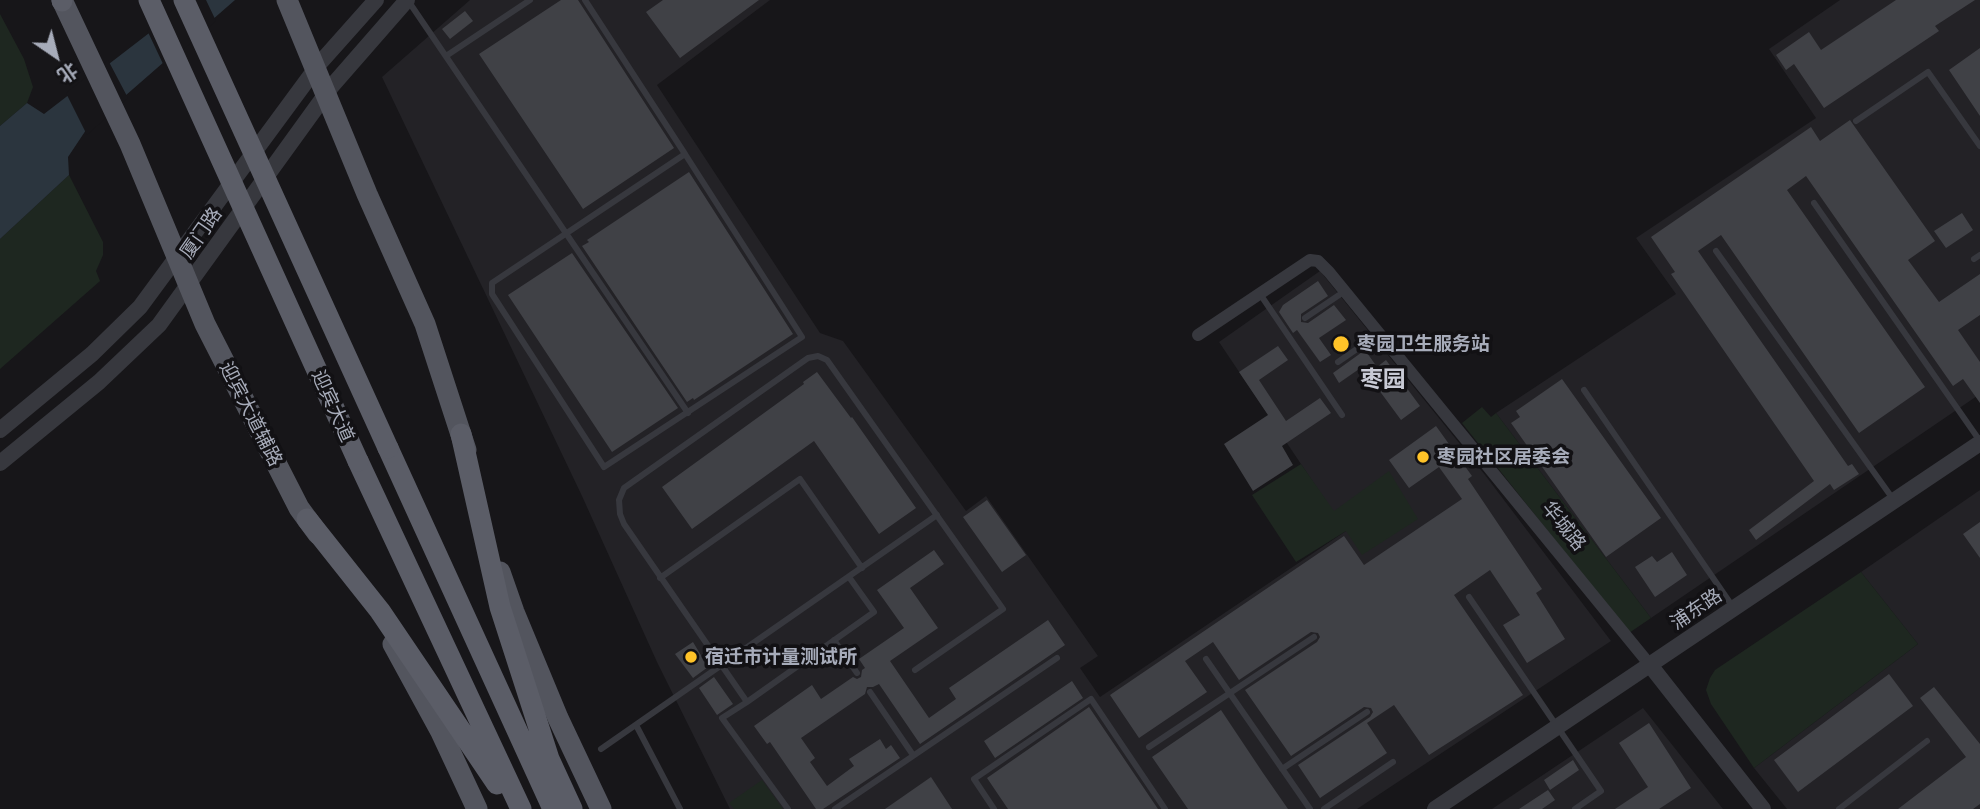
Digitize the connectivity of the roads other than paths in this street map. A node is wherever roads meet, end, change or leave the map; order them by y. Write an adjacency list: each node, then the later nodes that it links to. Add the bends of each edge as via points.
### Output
1 (62, 0): 18 (main road, 迎宾大道辅路)
2 (149, 0): 63 (highway, 迎宾大道, bridge)
3 (184, 0): 64 (highway, 迎宾大道, bridge)
4 (376, 0): 10 (street, 厦门路)
5 (407, 0): 9 (lane); 11 (street, 厦门路)
6 (530, 0): 9 (lane)
7 (585, 0): 14 (lane)
8 (288, 1): 10 (main road)
9 (446, 56): 16 (lane)
10 (316, 69): 11 (main road); 18 (street, 厦门路)
11 (326, 94): 19 (street, 厦门路); 30 (main road, via 425,324)
12 (1856, 121): 13 (lane, via 1928,72)
13 (1980, 146)
14 (685, 154): 16 (lane); 27 (lane, via 802,337)
15 (1814, 203): 31 (lane)
16 (566, 232): 27 (lane); 27 (lane, via 492,283 492,294 604,467)
17 (1716, 251): 33 (lane)
18 (178, 258): 19 (main road, 迎宾大道辅路); 29 (street, 厦门路, via 140,307 92,354)
19 (189, 285): 32 (street, 厦门路, via 159,326); 35 (main road, 迎宾大道辅路)
20 (1345, 291): 21 (street, 华城路, via 1318,261 1310,260); 22 (lane); 23 (street, 华城路)
21 (1260, 294): 24 (street); 28 (lane)
22 (1305, 318)
23 (1380, 333): 25 (lane); 45 (street, 华城路)
24 (1198, 335)
25 (1338, 362)
26 (1584, 390): 40 (lane)
27 (688, 413)
28 (1342, 415)
29 (0, 430)
30 (461, 434): 65 (highway, via 500,607 545,747); 66 (main road, via 514,612)
31 (1980, 442): 33 (street, 浦东路)
32 (0, 463)
33 (1895, 500): 40 (street, 浦东路)
34 (937, 516): 36 (lane); 38 (lane, via 827,360 808,358 624,488 620,514); 47 (lane, via 1003,609)
35 (307, 519): 61 (main road, 迎宾大道辅路, via 383,626); 62 (highway, via 387,620)
36 (862, 568): 37 (lane); 38 (lane, via 800,479)
37 (849, 577): 42 (lane, via 874,612); 46 (lane)
38 (660, 578): 46 (lane)
39 (1469, 597): 54 (lane)
40 (1734, 609): 45 (street, 浦东路)
41 (1314, 637): 50 (lane)
42 (834, 640): 48 (lane); 51 (lane)
43 (1057, 658): 58 (lane)
44 (1206, 659): 50 (lane)
45 (1650, 665): 54 (street, 浦东路); 76 (street, 华城路)
46 (722, 666): 51 (lane); 53 (lane)
47 (915, 670)
48 (856, 673)
49 (870, 692): 58 (lane)
50 (1230, 693): 56 (lane); 60 (lane)
51 (747, 702): 68 (lane, via 722,718)
52 (1367, 712): 60 (lane)
53 (636, 725): 57 (lane); 67 (lane)
54 (1557, 727): 74 (street, 浦东路); 75 (lane, via 1601,791)
55 (1927, 741): 77 (lane)
56 (1149, 747)
57 (601, 749)
58 (914, 755): 69 (lane)
59 (1393, 762): 73 (lane)
60 (1282, 769): 72 (lane)
61 (477, 809)
62 (513, 809)
63 (521, 809)
64 (553, 809)
65 (572, 809)
66 (601, 809)
67 (680, 809)
68 (788, 809)
69 (835, 809)
70 (994, 809): 71 (lane, via 974,779 1091,699)
71 (1165, 809)
72 (1310, 809)
73 (1324, 809)
74 (1434, 809)
75 (1575, 809)
76 (1762, 809)
77 (1839, 809)

